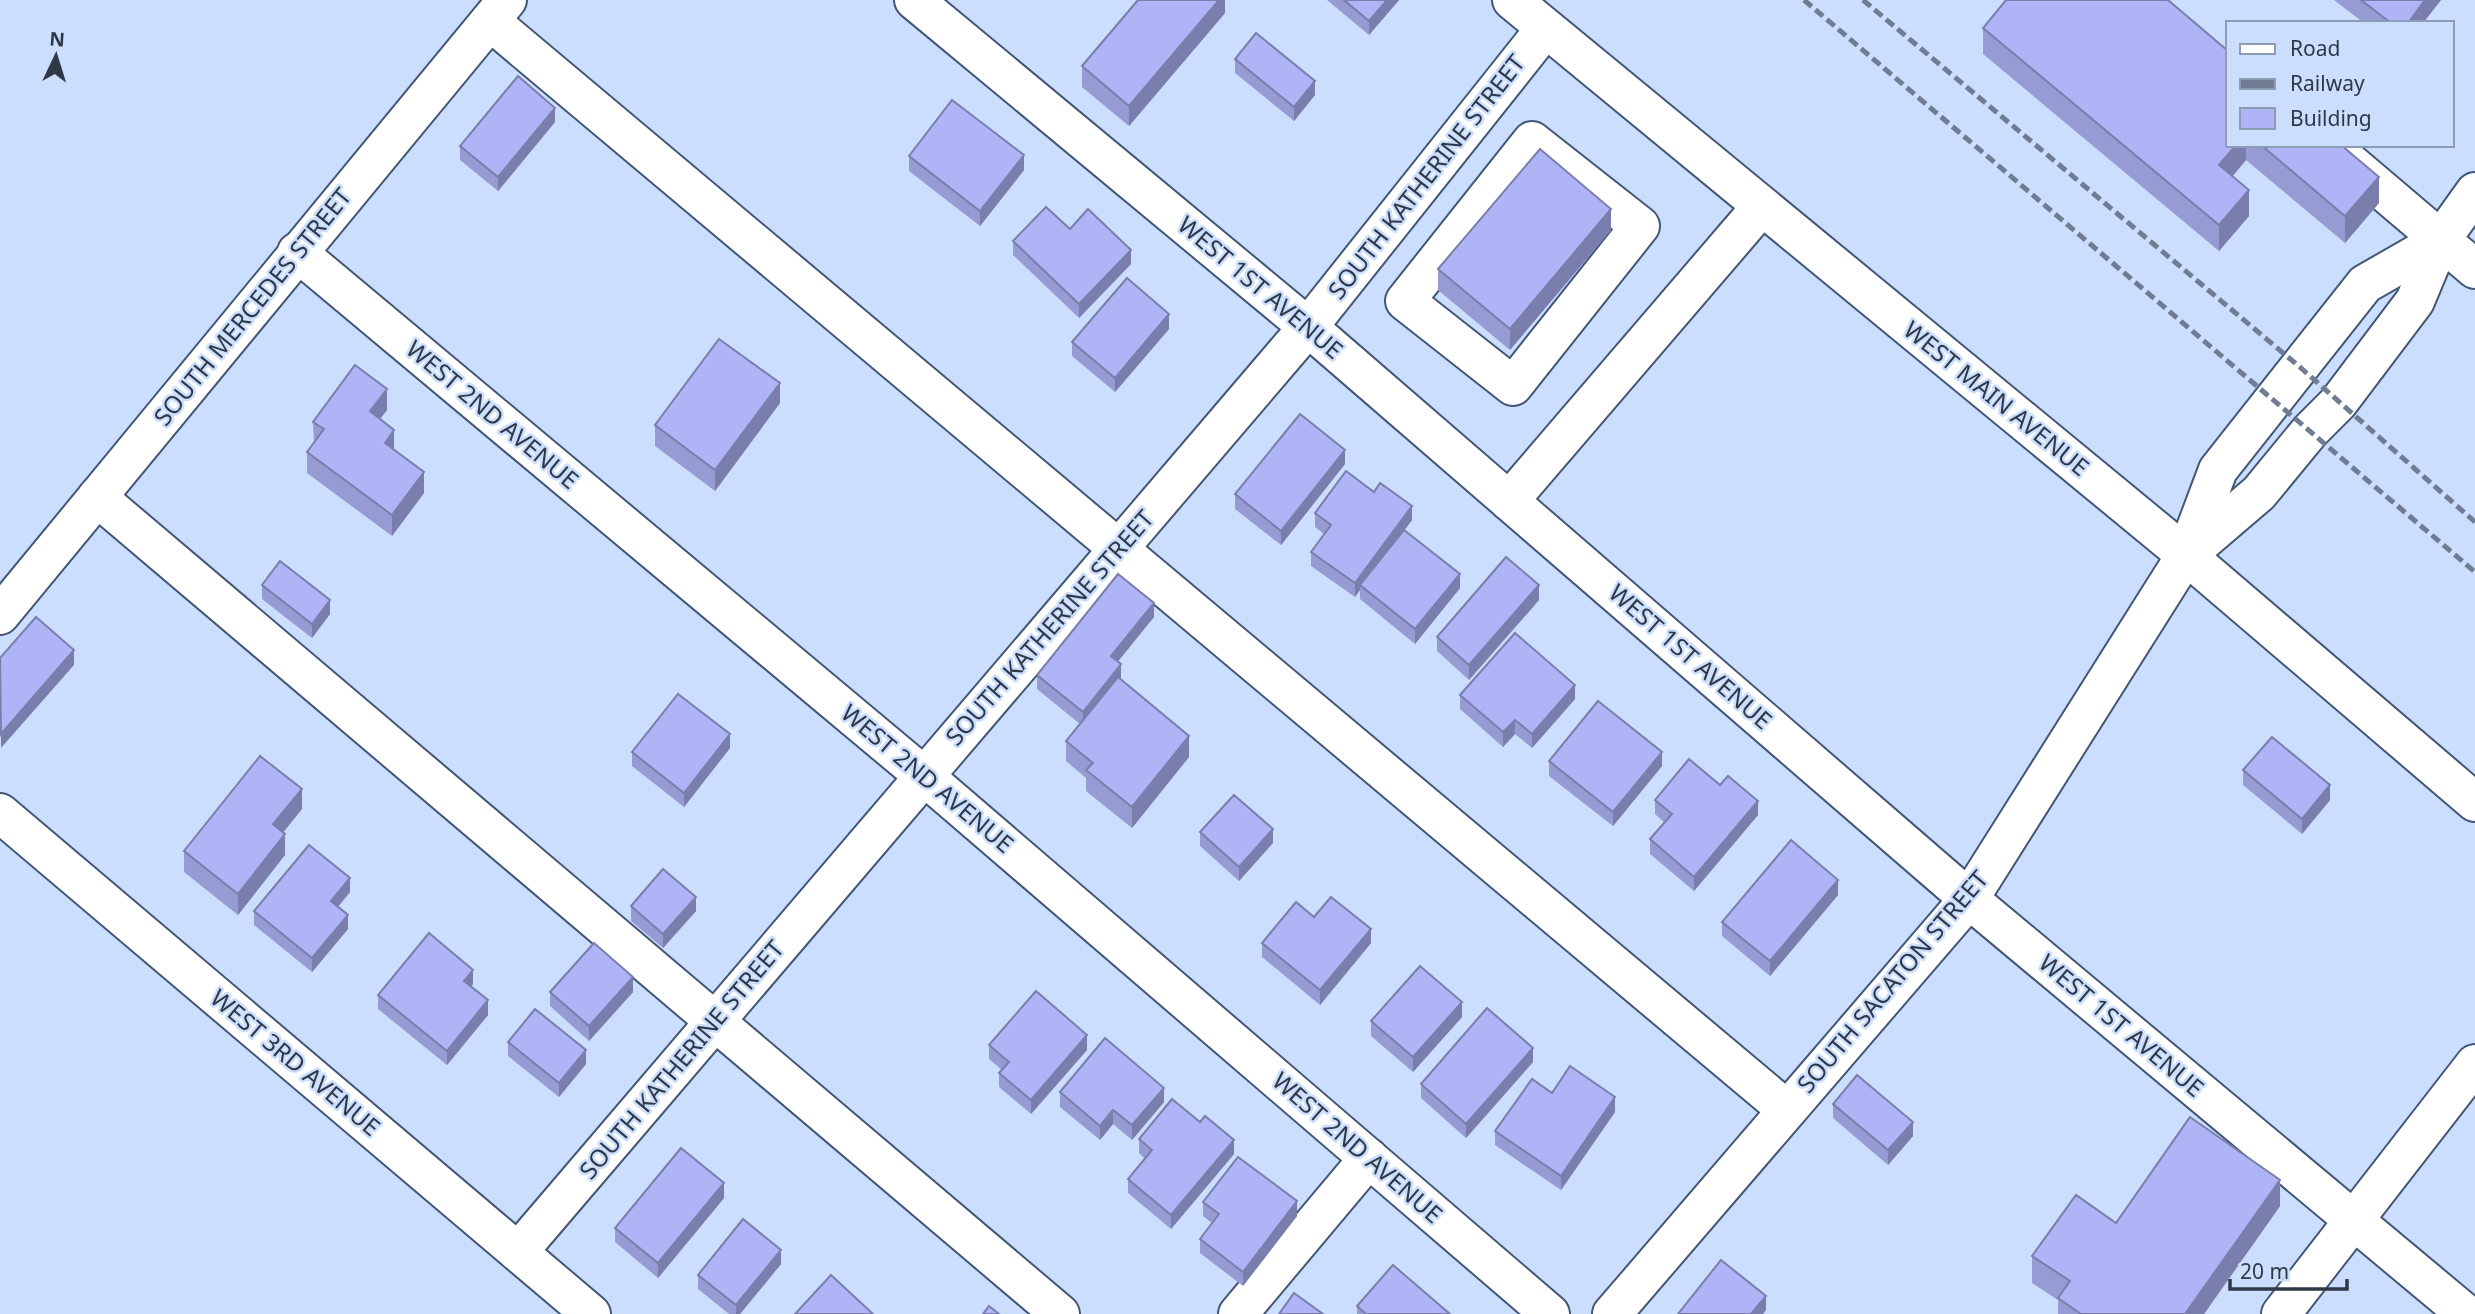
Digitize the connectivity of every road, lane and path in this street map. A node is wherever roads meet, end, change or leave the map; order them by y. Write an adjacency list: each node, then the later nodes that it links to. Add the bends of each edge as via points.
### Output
1 (914, 0): 13 (street, WEST 1ST AVENUE)
2 (1512, 0): 4 (street, WEST MAIN AVENUE)
3 (498, 11): 11 (street, SOUTH MERCEDES STREET); 16 (street)
4 (1545, 29): 6 (street, SOUTH KATHERINE STREET); 8 (street, WEST MAIN AVENUE)
5 (2331, 147): 10 (street)
6 (1422, 184): 9 (street); 13 (street, SOUTH KATHERINE STREET)
7 (2475, 192): 10 (street)
8 (1762, 206): 15 (street); 17 (street, WEST MAIN AVENUE)
9 (1468, 222): 9 (street, via 1405,301 1513,386 1640,226 1532,141)
10 (2440, 241): 12 (street); 17 (street, SOUTH SACATON STREET, via 2415,301 2338,403 2259,493); 17 (street, SOUTH SACATON STREET, via 2365,284 2218,470)
11 (297, 252): 14 (street, SOUTH MERCEDES STREET); 19 (street, WEST 2ND AVENUE)
12 (2475, 269)
13 (1308, 327): 15 (street, WEST 1ST AVENUE); 16 (street, SOUTH KATHERINE STREET)
14 (97, 497): 18 (street, SOUTH MERCEDES STREET); 23 (street)
15 (1509, 501): 22 (street, WEST 1ST AVENUE)
16 (1118, 549): 19 (street, SOUTH KATHERINE STREET); 25 (street)
17 (2186, 555): 20 (street, WEST MAIN AVENUE); 22 (street, SOUTH SACATON STREET)
18 (3, 604)
19 (924, 776): 23 (street, SOUTH KATHERINE STREET); 26 (street, WEST 2ND AVENUE)
20 (2475, 802)
21 (0, 813): 28 (street, WEST 3RD AVENUE)
22 (1969, 899): 25 (street, SOUTH SACATON STREET); 27 (street, WEST 1ST AVENUE)
23 (715, 1021): 28 (street, SOUTH KATHERINE STREET); 30 (street)
24 (2475, 1064): 27 (street)
25 (1787, 1110): 33 (street, SOUTH SACATON STREET)
26 (1369, 1158): 31 (street); 32 (street, WEST 2ND AVENUE)
27 (2353, 1221): 34 (street); 35 (street, WEST 1ST AVENUE)
28 (518, 1252): 29 (street, WEST 3RD AVENUE)
29 (591, 1314)
30 (1060, 1314)
31 (1238, 1314)
32 (1550, 1314)
33 (1612, 1314)
34 (2281, 1314)
35 (2466, 1314)

